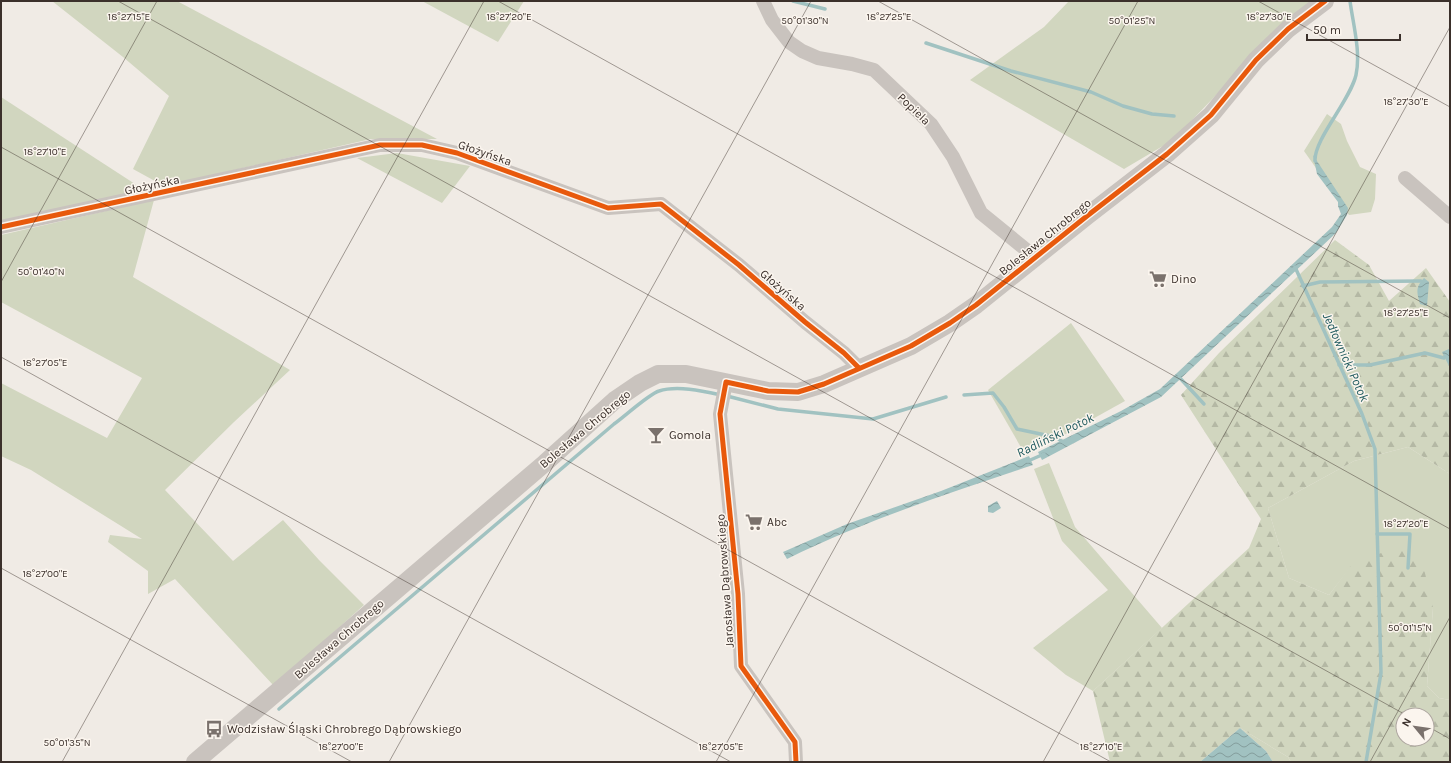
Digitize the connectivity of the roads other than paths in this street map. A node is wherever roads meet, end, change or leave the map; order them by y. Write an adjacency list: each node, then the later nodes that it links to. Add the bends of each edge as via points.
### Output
1 (763, 1): 6 (street, Popiela, via 772,20 789,42 802,51 818,58 874,70 931,124 953,157 981,213)
2 (1325, 1): 6 (street, Bolesława Chrobrego, via 1288,29 1256,60 1211,115 1168,154)
3 (1405, 178): 4 (street)
4 (1450, 217)
5 (1, 227): 7 (street, Głożyńska, via 380,145 422,145 457,153 608,208 661,204 739,265)
6 (1035, 258): 7 (street, Bolesława Chrobrego, via 950,324 911,346)
7 (859, 368): 8 (street, Bolesława Chrobrego, via 824,384 798,392)
8 (724, 393): 9 (street, Bolesława Chrobrego, via 686,374 658,374 615,400); 10 (street, Jarosława Dąbrowskiego, via 720,414 738,594 741,666 795,742)
9 (195, 762)
10 (796, 762)

